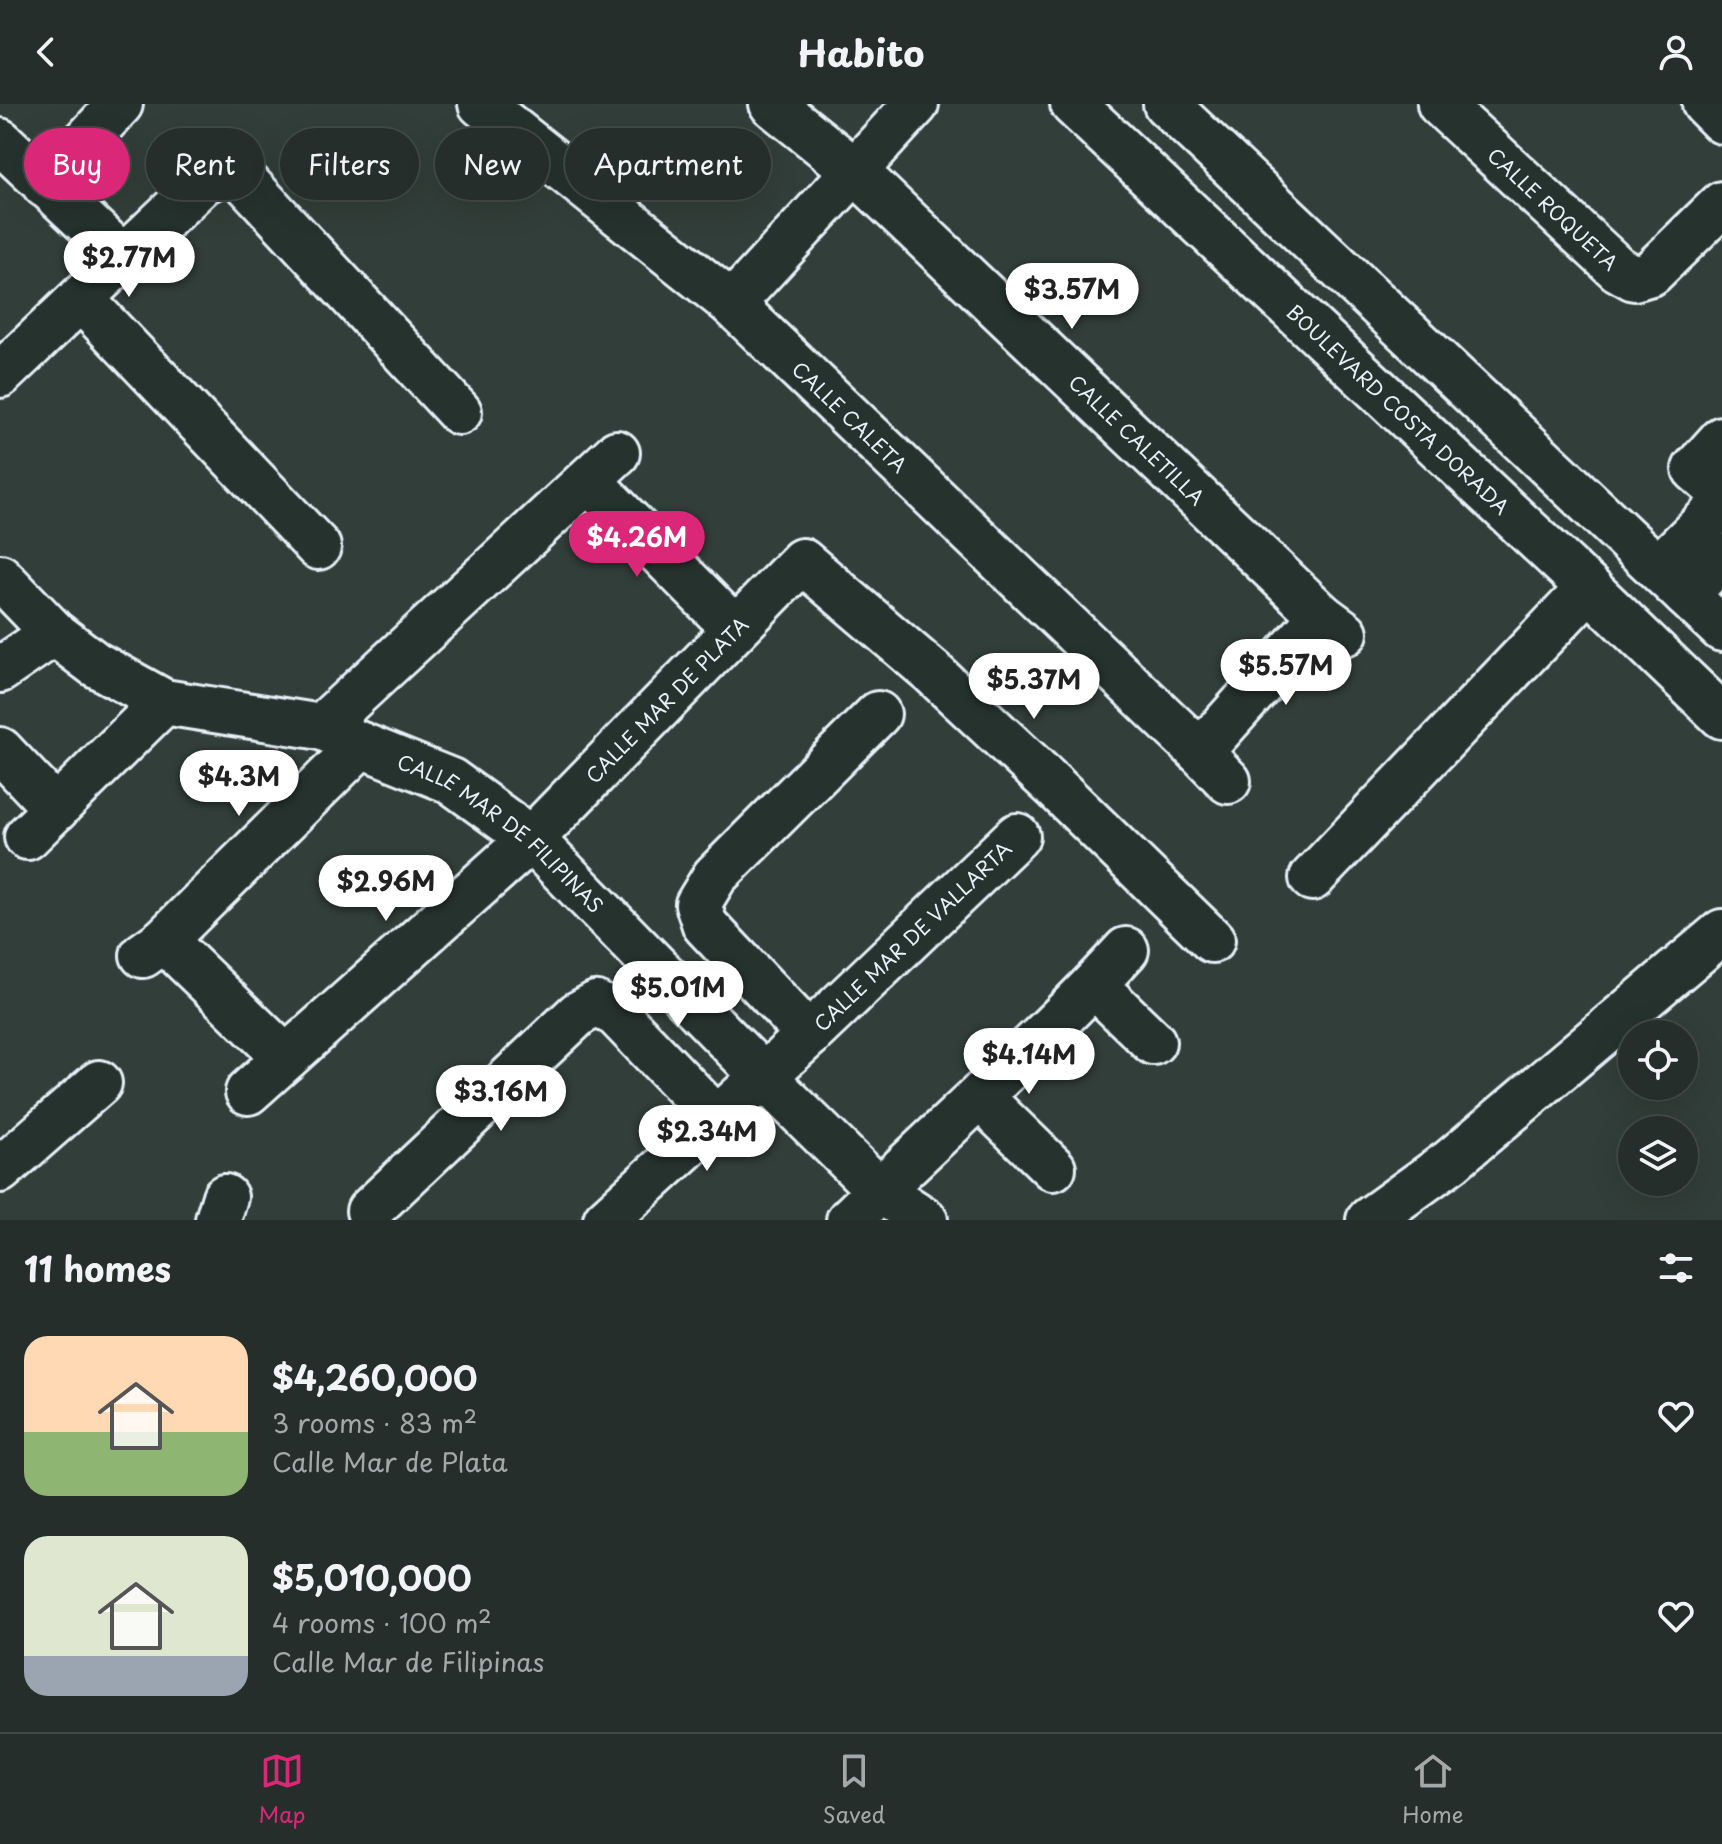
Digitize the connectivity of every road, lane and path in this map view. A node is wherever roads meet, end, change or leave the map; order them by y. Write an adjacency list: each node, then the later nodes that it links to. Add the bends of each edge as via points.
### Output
1 (120, 104): 10 (street)
2 (481, 104): 18 (street, CALLE CALETA)
3 (772, 104): 13 (street, CALLE CALETILLA)
4 (916, 104): 13 (street)
5 (1073, 104): 24 (street, BOULEVARD COSTA DORADA)
6 (1166, 104): 27 (street)
7 (1440, 104): 15 (street, CALLE ROQUETA, via 1634,278 1651,273)
8 (1705, 104): 9 (street)
9 (1722, 121)
10 (98, 128)
11 (0, 141): 12 (street)
12 (24, 164)
13 (854, 170): 18 (street); 40 (street, CALLE CALETILLA, via 1333,625)
14 (61, 200): 16 (street)
15 (1722, 204)
16 (123, 257): 17 (street); 20 (street, via 204,181 225,172 243,179)
17 (81, 299): 19 (street); 25 (street)
18 (732, 304): 40 (street, CALLE CALETA)
19 (0, 375)
20 (459, 412)
21 (1722, 439): 22 (street, via 1695,469)
22 (1722, 493)
23 (1722, 505): 27 (street)
24 (1523, 527): 27 (street, via 1554,502 1604,541); 29 (street, BOULEVARD COSTA DORADA)
25 (318, 547)
26 (1722, 557): 27 (street)
27 (1658, 568): 31 (street)
28 (0, 577): 32 (street, CALLE MAR DE FILIPINAS)
29 (1589, 588): 36 (street, BOULEVARD COSTA DORADA); 43 (street)
30 (734, 628): 37 (street, via 603,467); 42 (street, CALLE MAR DE PLATA); 45 (street, CALLE MAR DE PLATA, via 802,561 932,672)
31 (1722, 629)
32 (54, 633): 33 (street); 34 (street, CALLE MAR DE FILIPINAS, via 95,664)
33 (0, 670)
34 (164, 702): 37 (street, CALLE MAR DE FILIPINAS); 39 (street, via 42,823)
35 (878, 714): 48 (street, CALLE MAR DE VALLARTA, via 715,876 698,904 705,925)
36 (1722, 716)
37 (321, 727): 38 (street, CALLE MAR DE FILIPINAS)
38 (361, 745): 42 (street, CALLE MAR DE FILIPINAS, via 451,781); 50 (street, via 154,948)
39 (0, 750)
40 (1214, 767)
41 (1017, 836): 48 (street, CALLE MAR DE VALLARTA)
42 (531, 839): 50 (street, CALLE MAR DE PLATA); 51 (street, CALLE MAR DE FILIPINAS)
43 (1312, 878)
44 (1722, 932): 62 (street, via 1451,1161)
45 (1212, 940)
46 (1126, 950): 47 (street)
47 (1094, 985): 49 (street); 54 (street)
48 (809, 1035): 51 (street, CALLE MAR DE VALLARTA)
49 (1153, 1042)
50 (286, 1058): 53 (street, CALLE MAR DE PLATA)
51 (763, 1076): 55 (street, CALLE MAR DE VALLARTA); 58 (street, CALLE MAR DE FILIPINAS)
52 (99, 1083): 57 (street)
53 (248, 1092)
54 (980, 1097): 56 (street); 58 (street)
55 (716, 1118): 59 (street, via 616,1014 596,1004 578,1014); 60 (street, CALLE MAR DE VALLARTA)
56 (1053, 1168)
57 (0, 1170)
58 (864, 1205): 61 (street, CALLE MAR DE FILIPINAS)
59 (369, 1211)
60 (606, 1220)
61 (925, 1220)
62 (1369, 1220)

